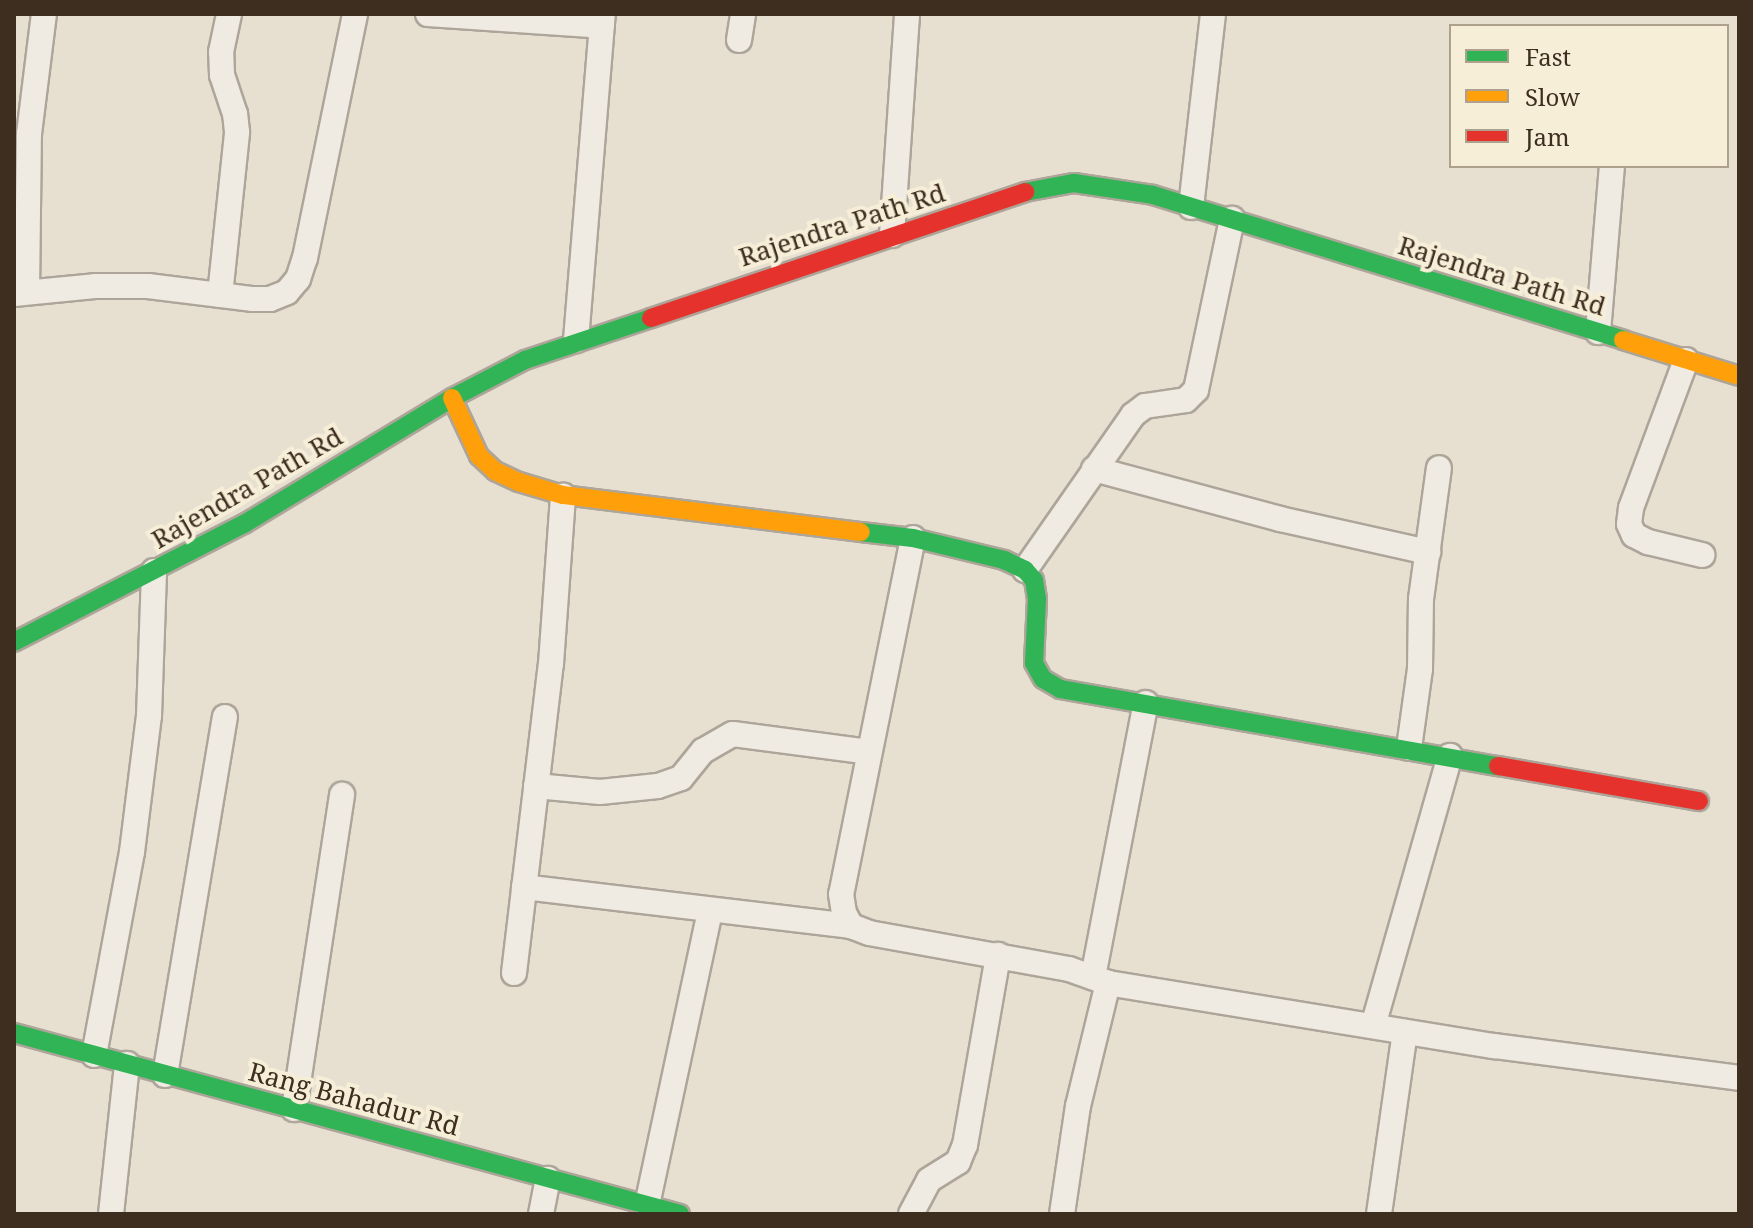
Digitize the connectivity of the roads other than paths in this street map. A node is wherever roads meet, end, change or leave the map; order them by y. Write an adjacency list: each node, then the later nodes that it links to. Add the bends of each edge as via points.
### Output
1 (44, 14): 14 (street, via 28,149)
2 (229, 14): 15 (street, via 222,63 237,132)
3 (355, 14): 15 (street, via 298,279 287,292 270,299)
4 (428, 14): 8 (street)
5 (743, 14): 9 (street)
6 (907, 14): 13 (street)
7 (1213, 14): 11 (street)
8 (602, 20): 17 (street)
9 (739, 40)
10 (1612, 168): 16 (street)
11 (1191, 207): 12 (street, Rajendra Path Rd); 13 (street, Rajendra Path Rd, via 1117,187 1074,183 1036,188)
12 (1232, 219): 16 (street, Rajendra Path Rd); 22 (street, via 1196,390 1186,400 1145,406 1133,415)
13 (892, 235): 17 (street, Rajendra Path Rd)
14 (20, 293): 15 (street, via 148,286)
15 (220, 295)
16 (1598, 332): 18 (street, Rajendra Path Rd)
17 (576, 340): 20 (street, Rajendra Path Rd)
18 (1686, 360): 19 (street, Rajendra Path Rd); 26 (street, via 1629,524 1634,535 1648,542)
19 (1739, 376)
20 (452, 398): 23 (street, via 479,456 495,471); 28 (street, Rajendra Path Rd, via 244,524)
21 (1439, 468): 25 (street)
22 (1094, 469): 25 (street); 27 (street)
23 (563, 495): 24 (street); 35 (street)
24 (913, 538): 27 (street); 33 (street)
25 (1428, 552): 32 (street)
26 (1702, 555)
27 (1025, 570): 30 (street, via 1034,580 1034,663 1043,679 1060,689)
28 (154, 571): 29 (street, Rajendra Path Rd); 47 (street, via 149,716 132,852)
29 (14, 642)
30 (1146, 703): 32 (street); 43 (street)
31 (225, 717): 49 (street)
32 (1409, 748): 34 (street)
33 (869, 752): 35 (street, via 733,734 703,751 681,778 658,786 600,792); 40 (street, via 841,894)
34 (1450, 756): 37 (street); 44 (street)
35 (536, 786): 38 (street)
36 (342, 795): 51 (street)
37 (1699, 801)
38 (524, 887): 39 (street); 42 (street)
39 (710, 911): 40 (street); 53 (street)
40 (851, 926): 41 (street)
41 (998, 955): 43 (street); 57 (street, via 965,1145 958,1162 929,1180)
42 (514, 973)
43 (1100, 980): 44 (street); 58 (street)
44 (1373, 1026): 45 (street)
45 (1405, 1032): 50 (street); 59 (street)
46 (14, 1033): 47 (street, Rang Bahadur Rd)
47 (94, 1055): 48 (street, Rang Bahadur Rd)
48 (127, 1064): 49 (street, Rang Bahadur Rd); 54 (street)
49 (165, 1075): 51 (street, Rang Bahadur Rd)
50 (1739, 1078)
51 (294, 1109): 52 (street, Rang Bahadur Rd)
52 (548, 1179): 53 (street, Rang Bahadur Rd); 55 (street)
53 (647, 1205): 56 (street, Rang Bahadur Rd)
54 (111, 1214)
55 (541, 1214)
56 (680, 1214)
57 (911, 1214)
58 (1062, 1214)
59 (1379, 1214)

